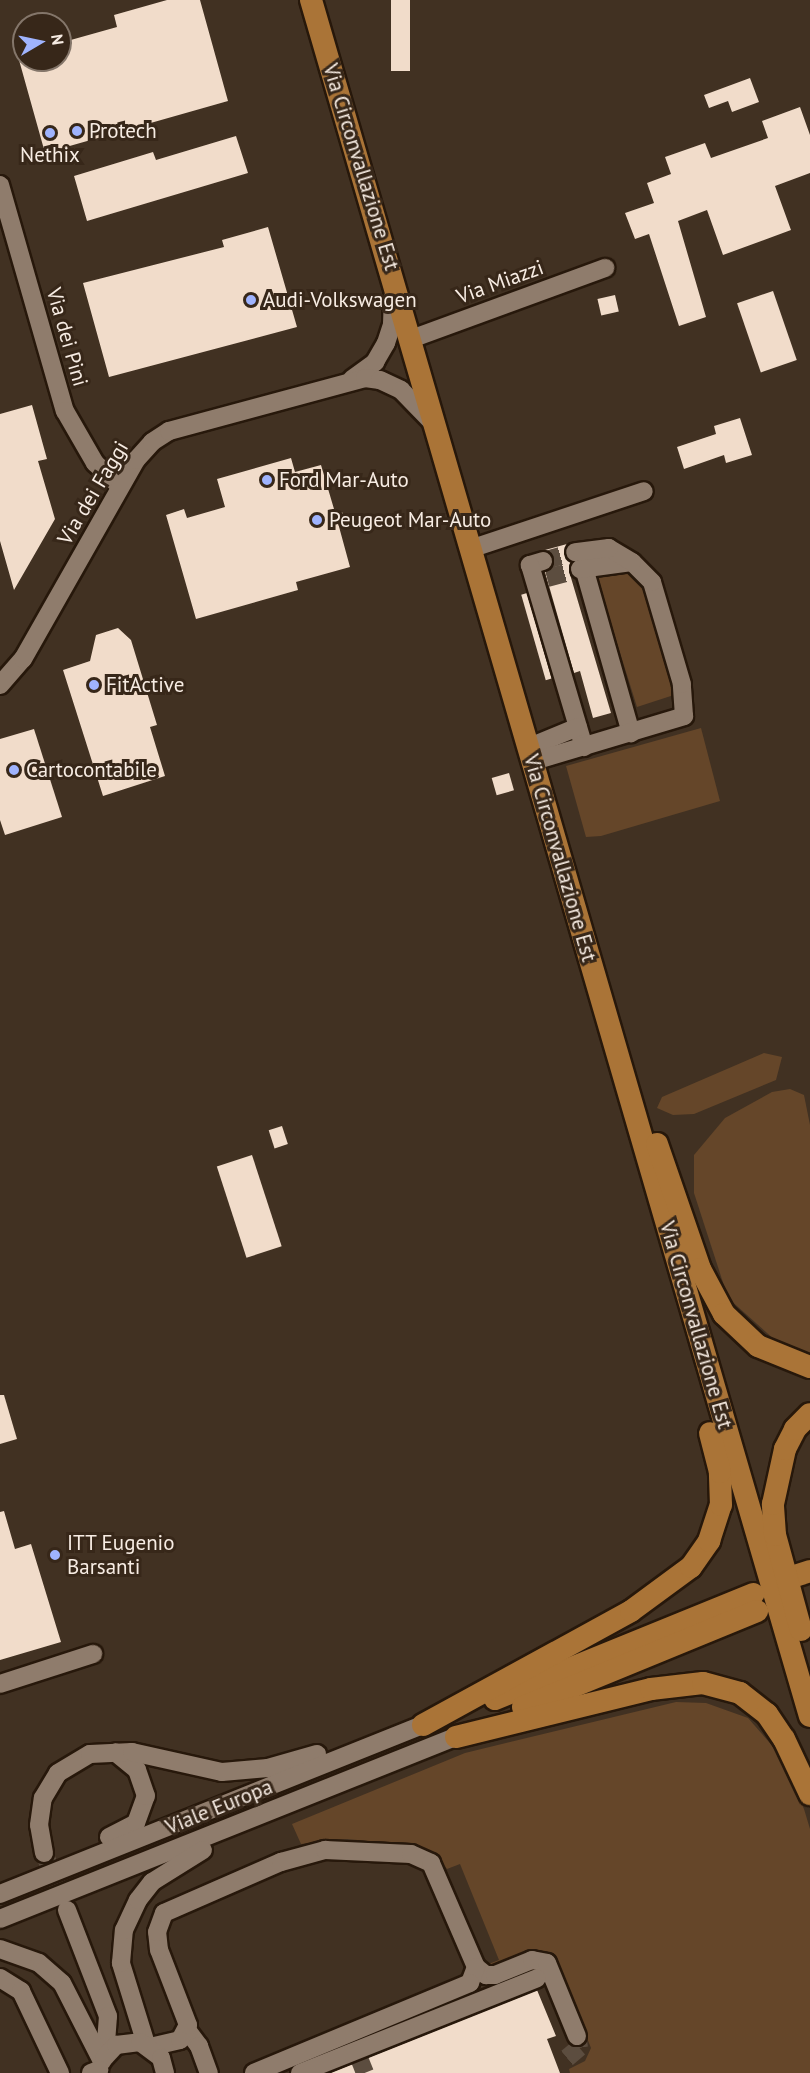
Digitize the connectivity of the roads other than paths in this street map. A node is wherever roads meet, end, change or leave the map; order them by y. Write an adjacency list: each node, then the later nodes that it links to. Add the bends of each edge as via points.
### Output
1 (311, 0): 4 (main road, Via Circonvallazione Est)
2 (0, 185): 8 (street, Via dei Pini, via 65,411 94,463)
3 (605, 268): 5 (street, Via Miazzi)
4 (394, 278): 5 (main road, Via Circonvallazione Est); 6 (street, Via dei Faggi, via 392,324 386,344 375,362)
5 (411, 339): 7 (main road, Via Circonvallazione Est)
6 (352, 379): 7 (street, Via dei Faggi, via 380,380 400,390); 8 (street, Via dei Faggi, via 169,431 152,442)
7 (438, 429): 10 (main road, Via Circonvallazione Est)
8 (120, 486): 12 (street, Via dei Faggi, via 23,659)
9 (644, 491): 10 (street)
10 (470, 549): 16 (main road, Via Circonvallazione Est)
11 (542, 574): 13 (street)
12 (0, 685)
13 (578, 727): 15 (street); 16 (street)
14 (631, 733): 14 (street, via 681,718 685,712 682,684 660,604 652,582 632,562 579,563); 15 (street)
15 (584, 747): 16 (street)
16 (529, 755): 17 (main road, Via Circonvallazione Est)
17 (629, 1092): 18 (main road, Via Circonvallazione Est); 19 (main road, via 659,1148 700,1269 724,1314 758,1346)
18 (654, 1180): 24 (main road, Via Circonvallazione Est); 25 (main road, via 682,1328 720,1472 721,1505 714,1532 691,1567 653,1596)
19 (810, 1367)
20 (810, 1414): 22 (main road, via 795,1429 785,1449 773,1513 780,1559)
21 (93, 1654): 23 (street)
22 (810, 1663)
23 (0, 1684)
24 (810, 1716)
25 (423, 1725): 26 (street, Viale Europa); 27 (main road, via 755,1603)
26 (396, 1734): 28 (street, via 355,1739 291,1763 241,1772 204,1770); 34 (street, Viale Europa)
27 (456, 1737): 29 (street, Viale Europa); 30 (main road, via 651,1689 684,1683 714,1685 740,1693 767,1714 784,1738)
28 (113, 1751): 31 (street, via 80,1758 52,1780 39,1819); 32 (street, via 133,1764 144,1781 145,1801 136,1822 124,1831)
29 (355, 1777): 36 (street, Viale Europa); 44 (street, via 293,1815 184,1859 144,1891 124,1930 121,1954)
30 (810, 1794)
31 (45, 1853)
32 (25, 1872): 33 (street); 34 (street)
33 (0, 1882)
34 (0, 1893)
35 (67, 1910): 41 (street)
36 (0, 1919)
37 (0, 1949): 46 (street, via 30,1959 62,1983)
38 (476, 1967): 42 (street, via 431,1863 411,1854 325,1850 281,1862 164,1912 157,1932 159,1950 186,2013); 43 (street, via 486,1975 495,1975 531,1960 547,1962); 45 (street, via 470,1983)
39 (0, 1978): 47 (street, via 21,1991)
40 (537, 1978): 45 (street)
41 (95, 1980): 44 (street, via 115,2021); 46 (street, via 109,2022)
42 (187, 2030): 44 (street, via 176,2042); 49 (street, via 199,2046)
43 (576, 2036)
44 (144, 2045): 46 (street, via 116,2045); 48 (street, via 161,2058)
45 (355, 2048): 50 (street); 51 (street)
46 (99, 2067)
47 (61, 2073)
48 (165, 2073)
49 (210, 2073)
50 (254, 2073)
51 (300, 2073)

